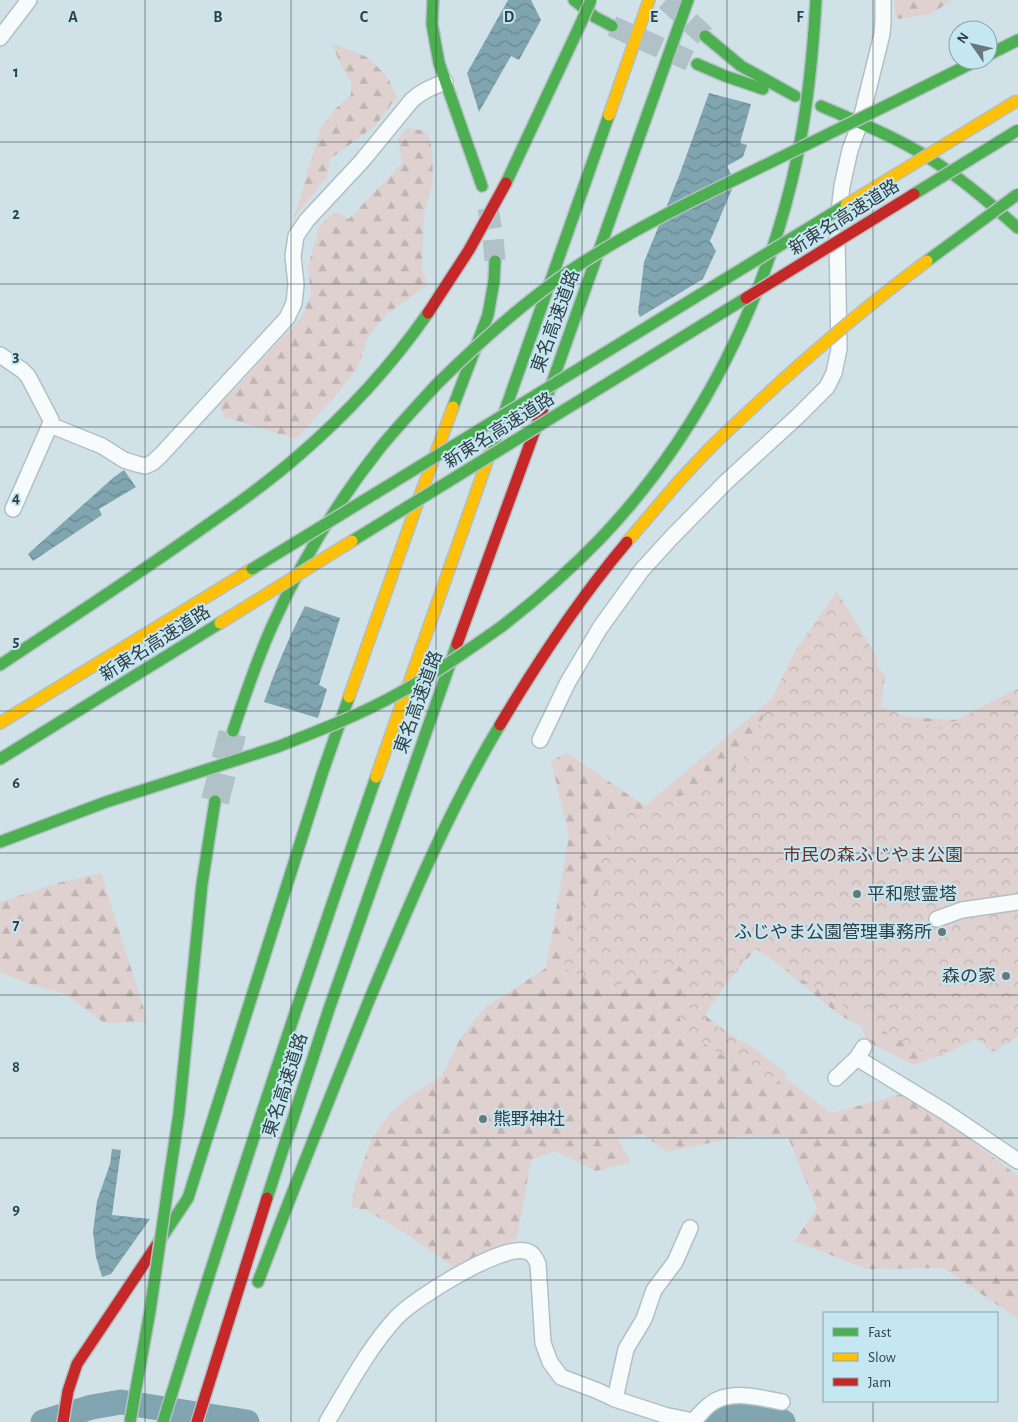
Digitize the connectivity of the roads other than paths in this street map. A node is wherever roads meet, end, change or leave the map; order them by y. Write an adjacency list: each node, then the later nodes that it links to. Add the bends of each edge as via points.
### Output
1 (29, 0): 10 (street)
2 (433, 0): 16 (main road, via 434,43)
3 (574, 0): 9 (main road)
4 (591, 0): 29 (main road, bridge, via 516,161 470,247 420,324 362,394 309,447 252,494)
5 (650, 0): 46 (main road, 東名高速道路, via 339,882 237,1186)
6 (688, 0): 47 (main road, 東名高速道路, via 337,985 263,1207)
7 (816, 0): 35 (main road, bridge, via 810,74 798,156 779,230 764,271 730,351 684,432 658,470 600,539 501,627 414,685 367,709 277,747 138,791)
8 (883, 0): 19 (street, via 882,34)
9 (612, 26)
10 (0, 36)
11 (704, 36): 14 (main road, via 742,66 791,95 776,94)
12 (1018, 40): 13 (main road)
13 (998, 50)
14 (697, 64)
15 (958, 70): 31 (main road, bridge, via 685,204 606,248 568,272 469,353 436,385 370,462 301,567 262,650)
16 (445, 82): 22 (main road); 27 (street, via 428,88 412,100 362,161 306,220 296,236 293,256 296,285 294,303 287,318 152,463 145,466 124,460 102,446)
17 (1018, 100): 21 (main road, 新東名高速道路, bridge)
18 (821, 106): 19 (main road)
19 (860, 122): 21 (main road); 32 (street, via 842,186 837,227 839,349 827,387 726,482 641,571 600,628 568,682)
20 (1018, 130): 33 (main road, 新東名高速道路, bridge)
21 (925, 157): 24 (main road, via 990,203); 30 (main road, 新東名高速道路, bridge)
22 (482, 186)
23 (1018, 194): 41 (main road, bridge, via 843,326 741,418 655,506 572,612 494,736 405,917)
24 (1018, 228)
25 (495, 261): 44 (main road, via 488,315 323,771 188,1198 77,1364)
26 (0, 356): 27 (street, via 28,376 51,420)
27 (50, 425): 28 (street)
28 (13, 509)
29 (0, 665)
30 (0, 723)
31 (233, 731)
32 (540, 740)
33 (0, 759)
34 (215, 801): 45 (main road, bridge, via 202,884 179,1113)
35 (0, 842)
36 (1018, 902): 37 (street, via 962,910)
37 (937, 919)
38 (836, 1078): 39 (street, via 860,1053)
39 (1018, 1161)
40 (690, 1228): 42 (street, via 675,1262 654,1290 644,1319 626,1348)
41 (254, 1293)
42 (615, 1400): 43 (street, via 693,1421 716,1401 729,1397 746,1395); 48 (street, via 561,1377 555,1370 543,1343 538,1264 530,1252 516,1250 479,1264 450,1280 398,1316 353,1378)
43 (782, 1402)
44 (62, 1422)
45 (130, 1422)
46 (163, 1422)
47 (197, 1422)
48 (327, 1422)

